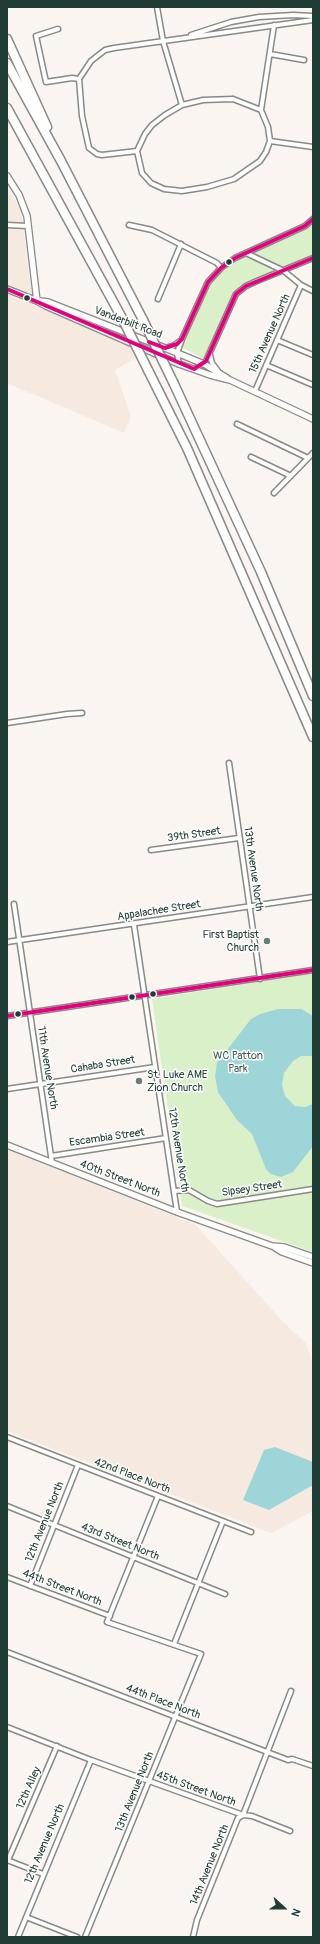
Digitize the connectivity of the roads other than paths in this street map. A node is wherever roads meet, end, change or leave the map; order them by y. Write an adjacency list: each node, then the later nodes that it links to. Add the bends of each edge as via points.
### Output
1 (157, 7): 7 (street)
2 (313, 16): 6 (street, via 277,15 231,22)
3 (313, 20): 4 (street)
4 (274, 25): 6 (street); 9 (street)
5 (58, 29): 12 (street, via 36,36 46,82)
6 (187, 37): 7 (street)
7 (163, 41): 12 (street, via 105,50 91,61); 13 (street)
8 (8, 42): 20 (highway)
9 (270, 54): 10 (street); 15 (street)
10 (304, 60)
11 (7, 63): 20 (highway)
12 (79, 79): 19 (street, via 89,148 102,155)
13 (182, 105): 15 (street, via 203,100 233,99); 19 (street, via 152,125)
14 (7, 108): 21 (highway)
15 (261, 110): 17 (street)
16 (7, 117): 21 (highway)
17 (270, 141): 18 (street); 19 (street, via 260,161 234,179 208,187 182,190 164,189 151,183 142,173)
18 (313, 147)
19 (137, 151)
20 (61, 161): 58 (highway, bridge, via 174,384 261,572)
21 (38, 167): 61 (highway, bridge, via 122,318 187,448)
22 (7, 176): 26 (street, via 24,206)
23 (313, 219): 28 (street, via 305,226)
24 (7, 225): 26 (street)
25 (129, 225): 27 (street, via 152,230)
26 (28, 226): 36 (street)
27 (181, 244): 30 (street, via 217,263); 35 (street)
28 (246, 253): 30 (street); 31 (street)
29 (313, 258): 31 (street)
30 (221, 268): 37 (street, via 208,282)
31 (284, 271): 32 (street); 41 (street, via 252,283 236,294)
32 (301, 285): 34 (street); 38 (street, 15th Avenue North)
33 (7, 289): 36 (street, Vanderbilt Road)
34 (313, 291)
35 (158, 299)
36 (37, 301): 39 (street, Vanderbilt Road, via 48,302); 43 (street, Vanderbilt Road)
37 (182, 339): 39 (street); 40 (street)
38 (277, 340): 42 (street); 45 (street, 15th Avenue North)
39 (165, 348): 40 (street, Vanderbilt Road)
40 (177, 353): 43 (street); 44 (street, Vanderbilt Road)
41 (210, 354): 44 (street); 47 (street, via 212,363)
42 (313, 355)
43 (179, 364): 46 (street, Vanderbilt Road)
44 (204, 364): 46 (street); 47 (street, Vanderbilt Road)
45 (266, 365): 49 (street); 50 (street, 15th Avenue North)
46 (194, 369): 48 (street, Vanderbilt Road)
47 (220, 373): 48 (street, Vanderbilt Road)
48 (230, 380): 50 (street, Vanderbilt Road)
49 (313, 385)
50 (255, 391): 51 (street, Vanderbilt Road)
51 (313, 419)
52 (237, 424): 55 (street)
53 (313, 453): 55 (street)
54 (251, 457): 56 (street)
55 (308, 458): 56 (street)
56 (291, 476): 57 (street)
57 (274, 493)
58 (313, 696)
59 (82, 713): 60 (street)
60 (7, 723)
61 (313, 737)
62 (229, 763): 63 (street, 13th Avenue North)
63 (239, 838): 64 (street, 39th Street); 67 (street, 13th Avenue North)
64 (151, 850)
65 (313, 897): 67 (street, Appalachee Street)
66 (14, 904): 69 (street, 11th Avenue North)
67 (248, 907): 68 (street, Appalachee Street); 72 (street, 13th Avenue North)
68 (134, 925): 69 (street, Appalachee Street); 73 (street, 12th Avenue North)
69 (19, 940): 70 (street, Appalachee Street); 74 (street, 11th Avenue North)
70 (7, 942)
71 (313, 970): 72 (street)
72 (260, 979): 73 (street)
73 (144, 996): 74 (street); 76 (street, 12th Avenue North)
74 (30, 1013): 75 (street); 77 (street, 11th Avenue North)
75 (7, 1016)
76 (155, 1067): 77 (street, Cahaba Street); 79 (street, 12th Avenue North)
77 (40, 1084): 78 (street, Cahaba Street); 81 (street, 11th Avenue North)
78 (7, 1089)
79 (166, 1138): 81 (street, Escambia Street); 84 (street, 12th Avenue North)
80 (7, 1145): 82 (street, 40th Street North)
81 (51, 1156): 82 (street, 11th Avenue North)
82 (52, 1163): 85 (street, 40th Street North)
83 (313, 1189): 84 (street, Sipsey Street, via 217,1204 189,1190)
84 (174, 1191): 85 (street, 12th Avenue North)
85 (177, 1212): 86 (street, 40th Street North)
86 (272, 1246): 87 (street, via 284,1247); 88 (street)
87 (313, 1257)
88 (313, 1263)
89 (7, 1437): 90 (street, 42nd Place North)
90 (78, 1465): 91 (street, 42nd Place North); 94 (street, 12th Avenue North)
91 (158, 1496): 93 (street, 42nd Place North); 96 (street)
92 (7, 1506): 94 (street, 43rd Street North)
93 (223, 1522): 95 (street, 42nd Place North); 98 (street)
94 (54, 1525): 96 (street, 43rd Street North); 99 (street, 12th Avenue North)
95 (251, 1532)
96 (134, 1558): 98 (street, 43rd Street North); 101 (street)
97 (7, 1577): 99 (street, 44th Street North)
98 (198, 1584): 100 (street, 43rd Street North); 102 (street)
99 (30, 1586): 101 (street, 44th Street North)
100 (225, 1594)
101 (110, 1616): 102 (street, 44th Street North, via 107,1622)
102 (174, 1644): 104 (street, 44th Street North)
103 (7, 1652): 106 (street, 44th Place North)
104 (201, 1654): 106 (street, 13th Avenue North)
105 (292, 1691): 109 (street, 14th Avenue North)
106 (176, 1716): 109 (street, 44th Place North); 112 (street, 13th Avenue North)
107 (7, 1727): 108 (street, 45th Street North)
108 (57, 1746): 110 (street, 45th Street North); 115 (street, 12th Alley)
109 (268, 1752): 111 (street, 44th Place North); 113 (street, 14th Avenue North)
110 (91, 1760): 112 (street, 45th Street North); 116 (street, 12th Avenue North)
111 (313, 1766)
112 (149, 1781): 113 (street, 45th Street North); 120 (street, 13th Avenue North)
113 (243, 1816): 114 (street, 45th Street North, via 252,1816); 121 (street, 14th Avenue North, via 238,1818 197,1920)
114 (290, 1831)
115 (8, 1860): 116 (street)
116 (43, 1874): 117 (street, 12th Avenue North)
117 (26, 1917): 118 (street, 12th Avenue North); 119 (street)
118 (18, 1937)
119 (77, 1937)
120 (85, 1937)
121 (193, 1937)

